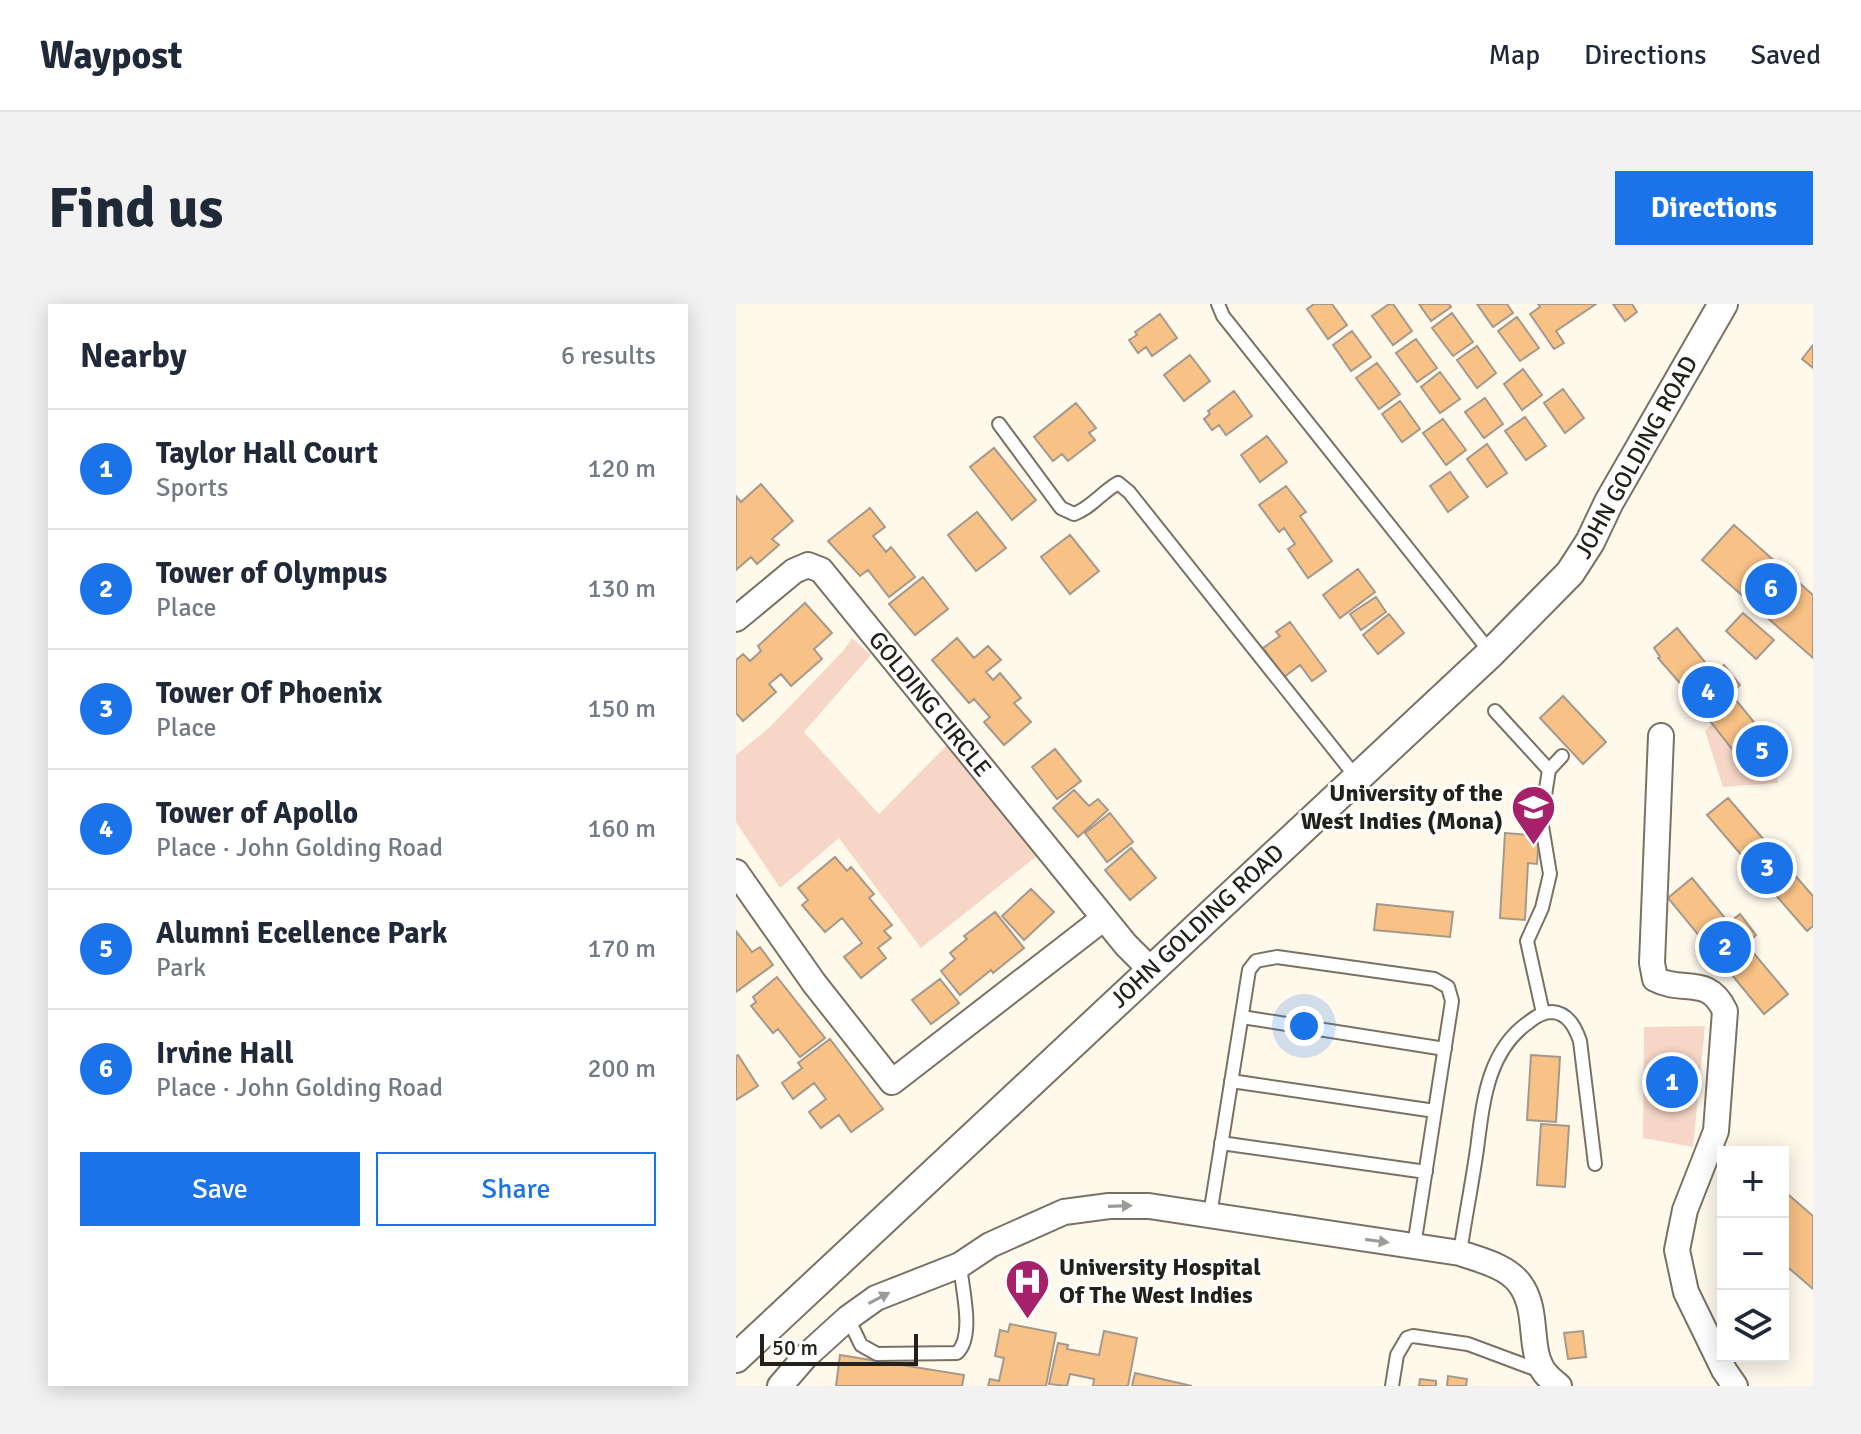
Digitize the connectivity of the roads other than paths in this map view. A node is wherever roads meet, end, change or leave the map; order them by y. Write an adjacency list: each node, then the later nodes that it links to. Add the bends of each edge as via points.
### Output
1 (1218, 304): 5 (lane)
2 (1723, 304): 5 (street, JOHN GOLDING ROAD, via 1570,573)
3 (999, 424): 10 (lane, via 1061,508 1074,514 1084,510 1118,483 1129,492)
4 (736, 619): 12 (street, GOLDING CIRCLE, via 794,571 808,565 821,570)
5 (1491, 653): 10 (street, JOHN GOLDING ROAD)
6 (1495, 711): 9 (lane)
7 (1661, 736): 31 (street, via 1655,979 1700,986 1718,996 1725,1011 1716,1131 1685,1210 1677,1250 1686,1292)
8 (1562, 756): 9 (lane)
9 (1549, 770): 14 (lane, via 1541,820 1550,874 1527,941)
10 (1356, 777): 13 (street, JOHN GOLDING ROAD)
11 (736, 872): 12 (street, via 892,1082)
12 (1104, 918): 13 (street, GOLDING CIRCLE)
13 (1150, 969): 27 (street, JOHN GOLDING ROAD)
14 (1543, 1013): 20 (lane, via 1564,1016 1580,1041); 24 (lane, via 1505,1044 1496,1061 1482,1102)
15 (1242, 1017): 16 (lane); 16 (lane, via 1249,970 1265,958 1434,979 1448,987 1452,1001); 17 (lane)
16 (1445, 1049): 18 (lane)
17 (1231, 1081): 18 (lane); 19 (lane)
18 (1435, 1111): 21 (lane)
19 (1221, 1143): 21 (lane); 22 (lane)
20 (1595, 1164)
21 (1426, 1172): 23 (lane)
22 (1210, 1215): 23 (street, one-way to 23); 25 (street, one-way to 22, via 990,1245 1064,1212 1149,1206)
23 (1414, 1246): 24 (street)
24 (1460, 1253): 28 (street, via 1496,1266 1520,1283 1533,1313 1538,1359)
25 (960, 1265): 26 (street, one-way to 25, via 876,1298); 26 (lane, via 967,1334 957,1353 877,1354 861,1345)
26 (848, 1318): 29 (street)
27 (736, 1358)
28 (1551, 1379): 30 (lane, via 1468,1344 1413,1336 1397,1355)
29 (780, 1386)
30 (1392, 1386)
31 (1735, 1386)

